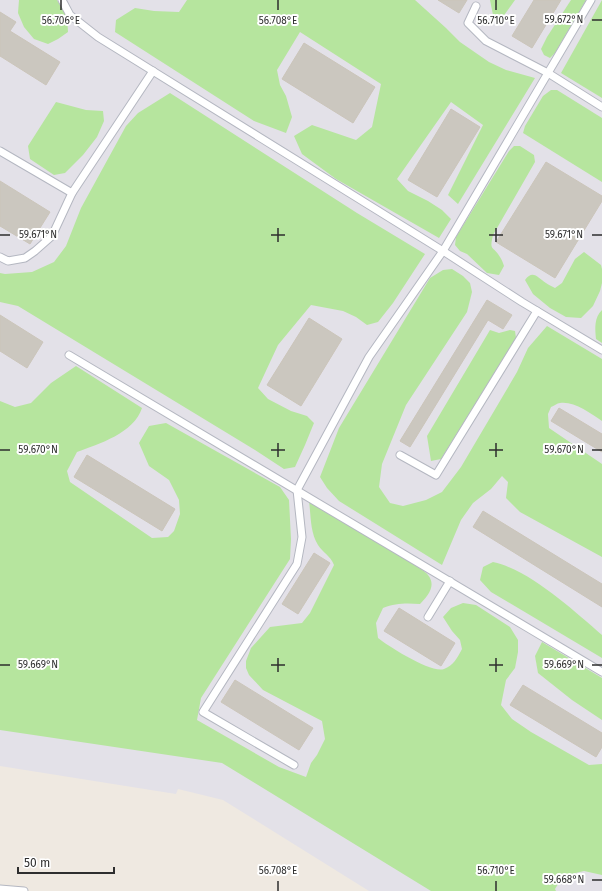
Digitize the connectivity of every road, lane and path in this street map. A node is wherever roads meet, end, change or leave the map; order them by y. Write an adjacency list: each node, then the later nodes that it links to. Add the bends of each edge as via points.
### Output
1 (62, 0): 4 (lane, via 70,15 98,37)
2 (591, 0): 5 (lane)
3 (476, 6): 5 (lane, via 468,23 486,40)
4 (152, 71): 8 (lane); 9 (lane)
5 (548, 73): 6 (lane); 9 (lane)
6 (602, 107)
7 (0, 151): 8 (lane)
8 (72, 193): 10 (lane, via 52,236 36,252 26,258 8,261)
9 (443, 251): 11 (lane); 15 (lane, via 368,358)
10 (0, 257)
11 (537, 311): 12 (lane); 14 (lane, via 436,475)
12 (602, 350)
13 (69, 355): 15 (lane)
14 (400, 455)
15 (297, 490): 16 (lane); 19 (lane, via 302,537 297,564 203,712)
16 (450, 581): 17 (lane); 18 (lane)
17 (428, 617)
18 (602, 672)
19 (294, 765)
20 (0, 889): 21 (lane)
21 (24, 891)

